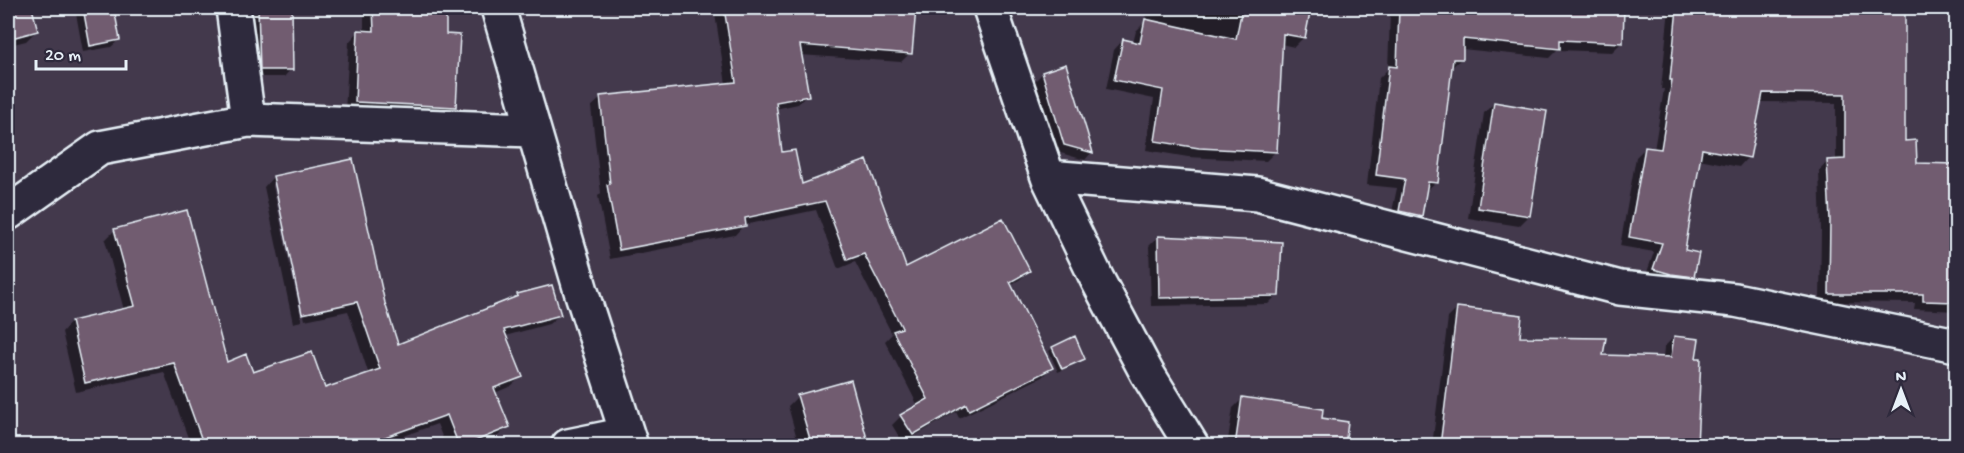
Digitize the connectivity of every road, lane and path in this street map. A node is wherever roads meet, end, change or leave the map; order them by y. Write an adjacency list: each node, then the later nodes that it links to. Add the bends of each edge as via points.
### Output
1 (233, 8): 4 (street)
2 (498, 8): 5 (street)
3 (990, 8): 6 (street)
4 (248, 120): 5 (street); 7 (street, via 100,148)
5 (533, 130): 9 (street)
6 (1048, 177): 8 (street, via 1257,194 1620,288 1735,300); 11 (street, via 1147,374)
7 (8, 213)
8 (1956, 345)
9 (629, 440): 10 (street)
10 (568, 446)
11 (1192, 446)

